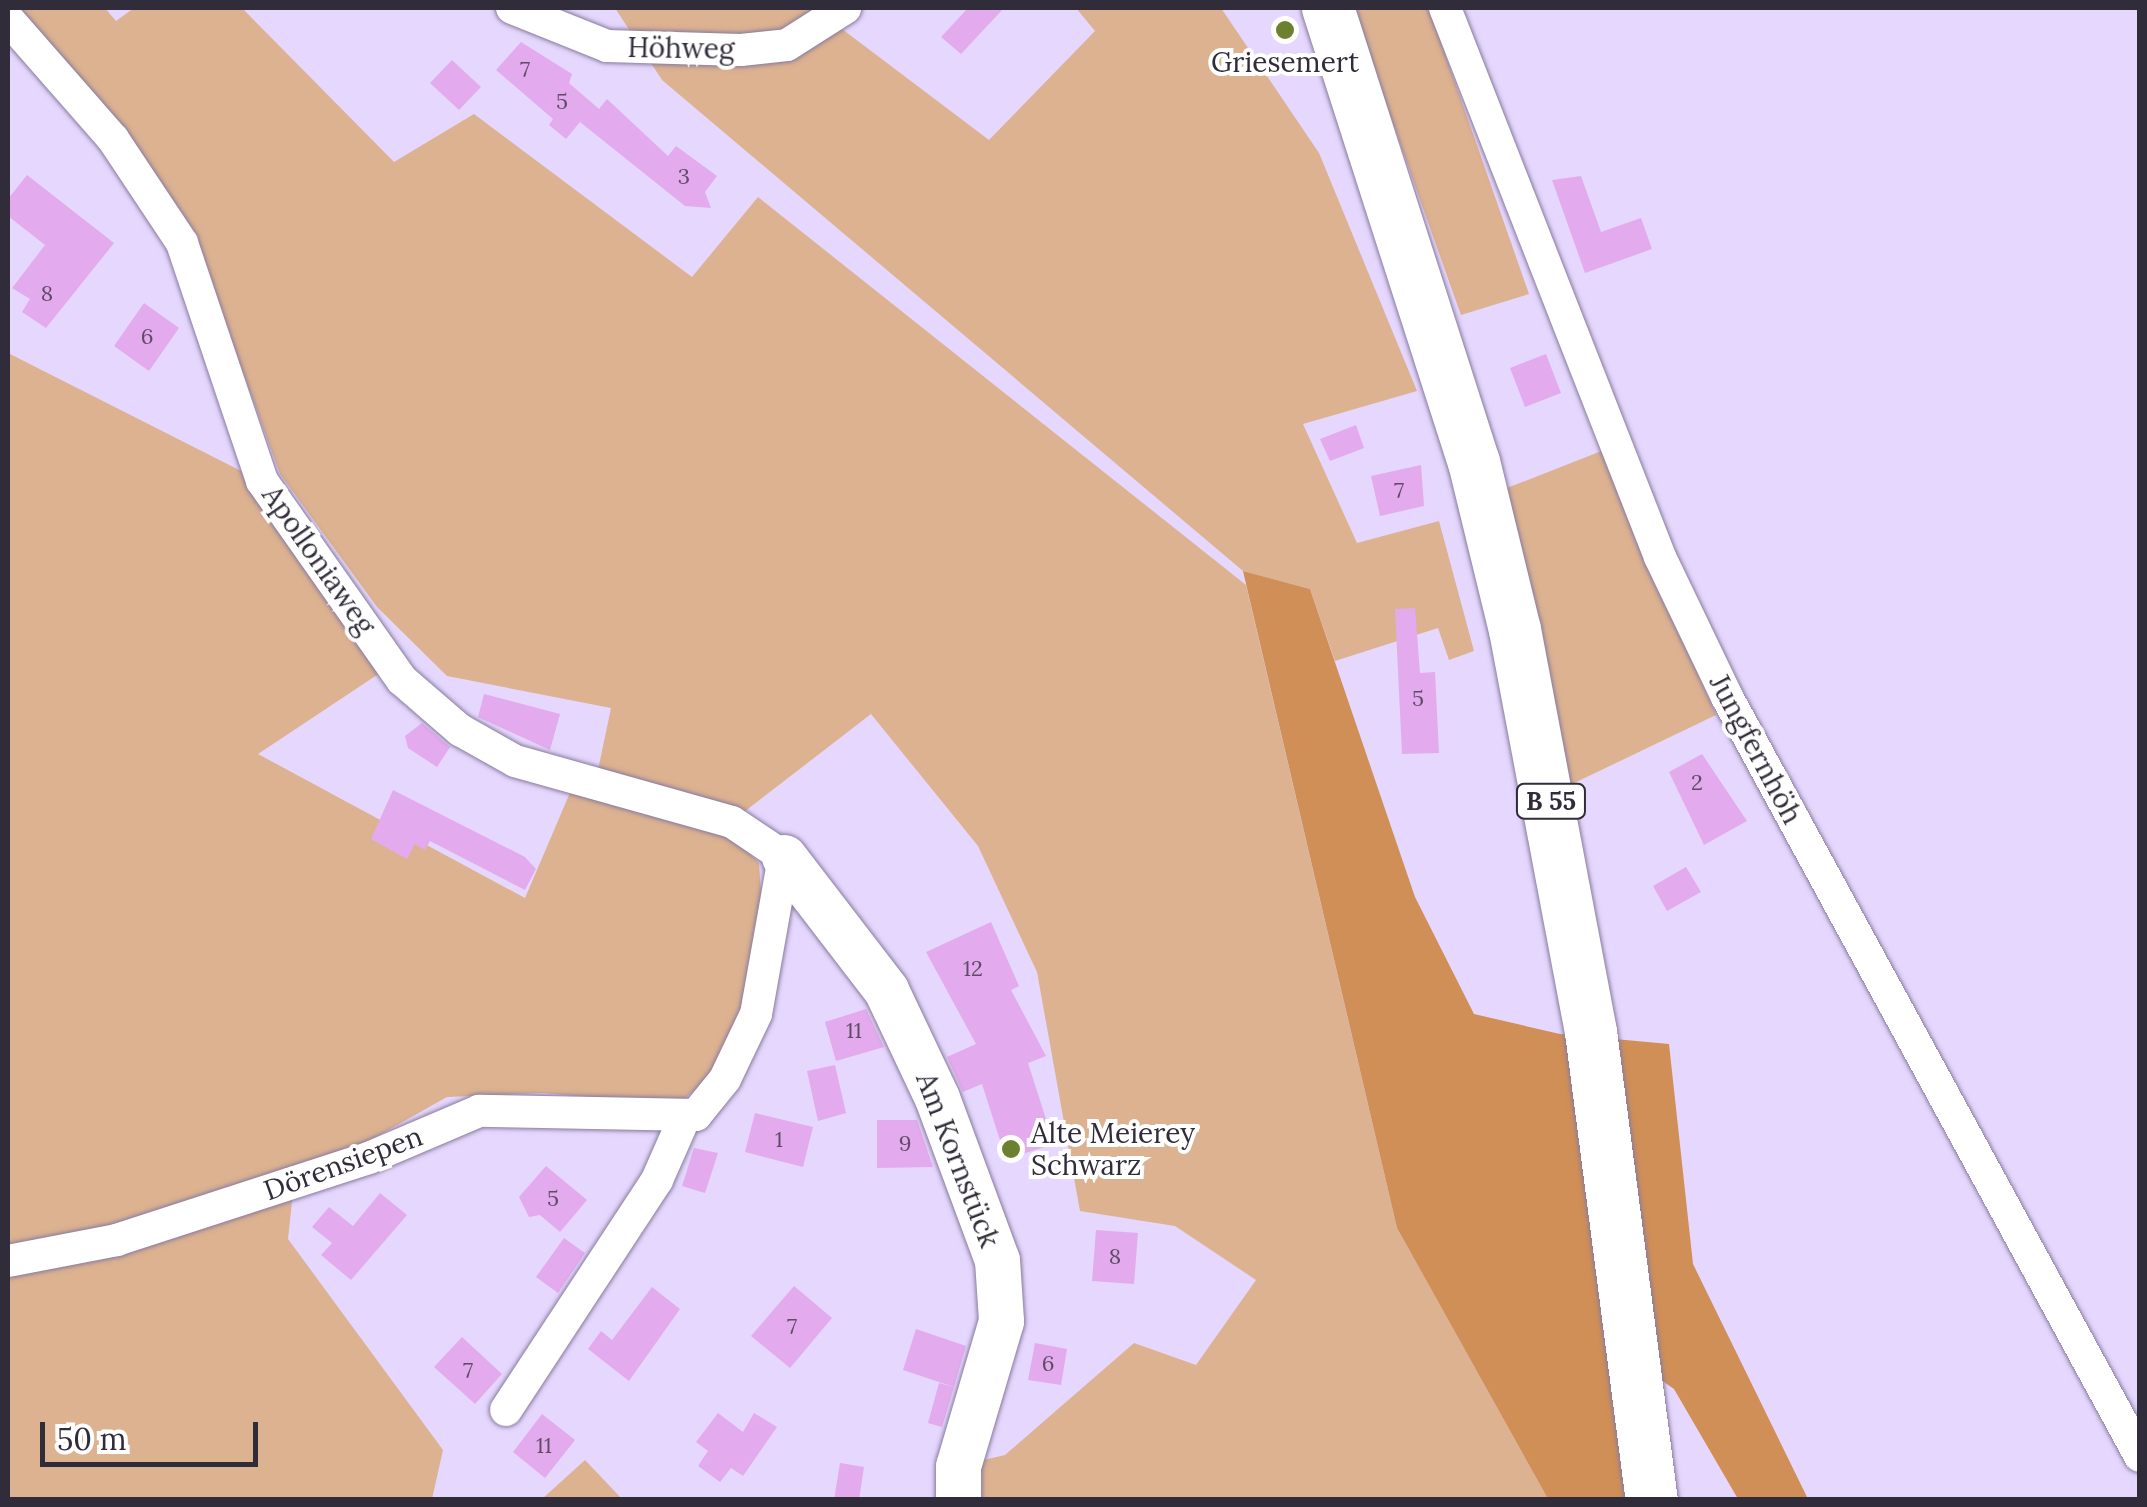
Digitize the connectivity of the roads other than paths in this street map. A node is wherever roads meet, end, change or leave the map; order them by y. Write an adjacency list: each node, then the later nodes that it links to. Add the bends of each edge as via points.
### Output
1 (512, 8): 2 (street, Höhweg, via 608,46 741,50 787,45)
2 (846, 8)
3 (1328, 8): 12 (main road, B 55, via 1474,462 1523,668 1591,1032)
4 (1445, 8): 10 (street, Jungfernhöh, via 1653,539 1719,680)
5 (8, 19): 6 (street, Apolloniaweg, via 113,139 182,243 262,481 402,680 460,730 515,761 732,822)
6 (784, 857): 7 (street, via 756,1014 726,1079); 11 (street, Am Kornstück, via 886,990 937,1098 996,1260 1001,1320 958,1466)
7 (683, 1121): 8 (street, Dörensiepen, via 554,1108 479,1111 369,1158 117,1240); 9 (street, via 657,1180)
8 (8, 1261)
9 (506, 1410)
10 (2140, 1456)
11 (958, 1500)
12 (1652, 1500)

